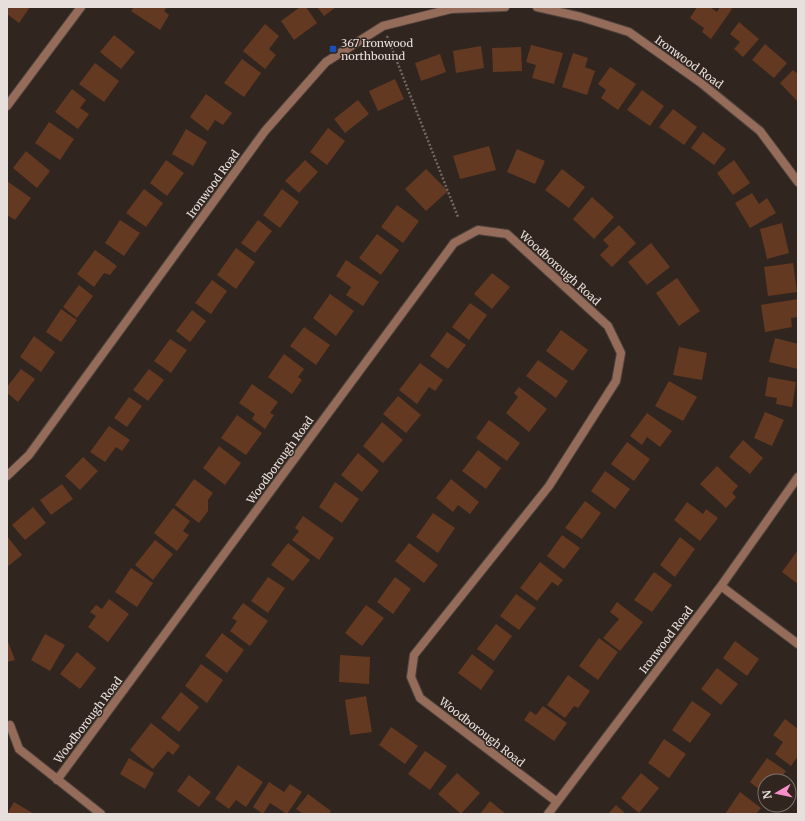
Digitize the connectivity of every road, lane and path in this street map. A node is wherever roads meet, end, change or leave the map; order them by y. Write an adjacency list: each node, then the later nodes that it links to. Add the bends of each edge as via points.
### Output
1 (81, 7): 5 (street)
2 (505, 7): 4 (street, Ironwood Road, via 451,9)
3 (537, 7): 6 (street, Ironwood Road, via 629,32 701,83 760,131)
4 (383, 26): 7 (path); 8 (street, Ironwood Road, via 326,62 265,132 29,455)
5 (7, 106)
6 (798, 182)
7 (458, 217)
8 (7, 476)
9 (798, 477): 10 (street, Ironwood Road)
10 (721, 586): 11 (street); 14 (street, Ironwood Road)
11 (798, 644)
12 (10, 725): 13 (street, Woodborough Road, via 19,749)
13 (57, 780): 14 (street, Woodborough Road, via 454,243 478,230 507,234 608,326 621,353 616,381 549,486 414,656 411,677 420,698); 15 (street, Woodborough Road)
14 (557, 802): 16 (street, Ironwood Road)
15 (101, 814)
16 (548, 814)

